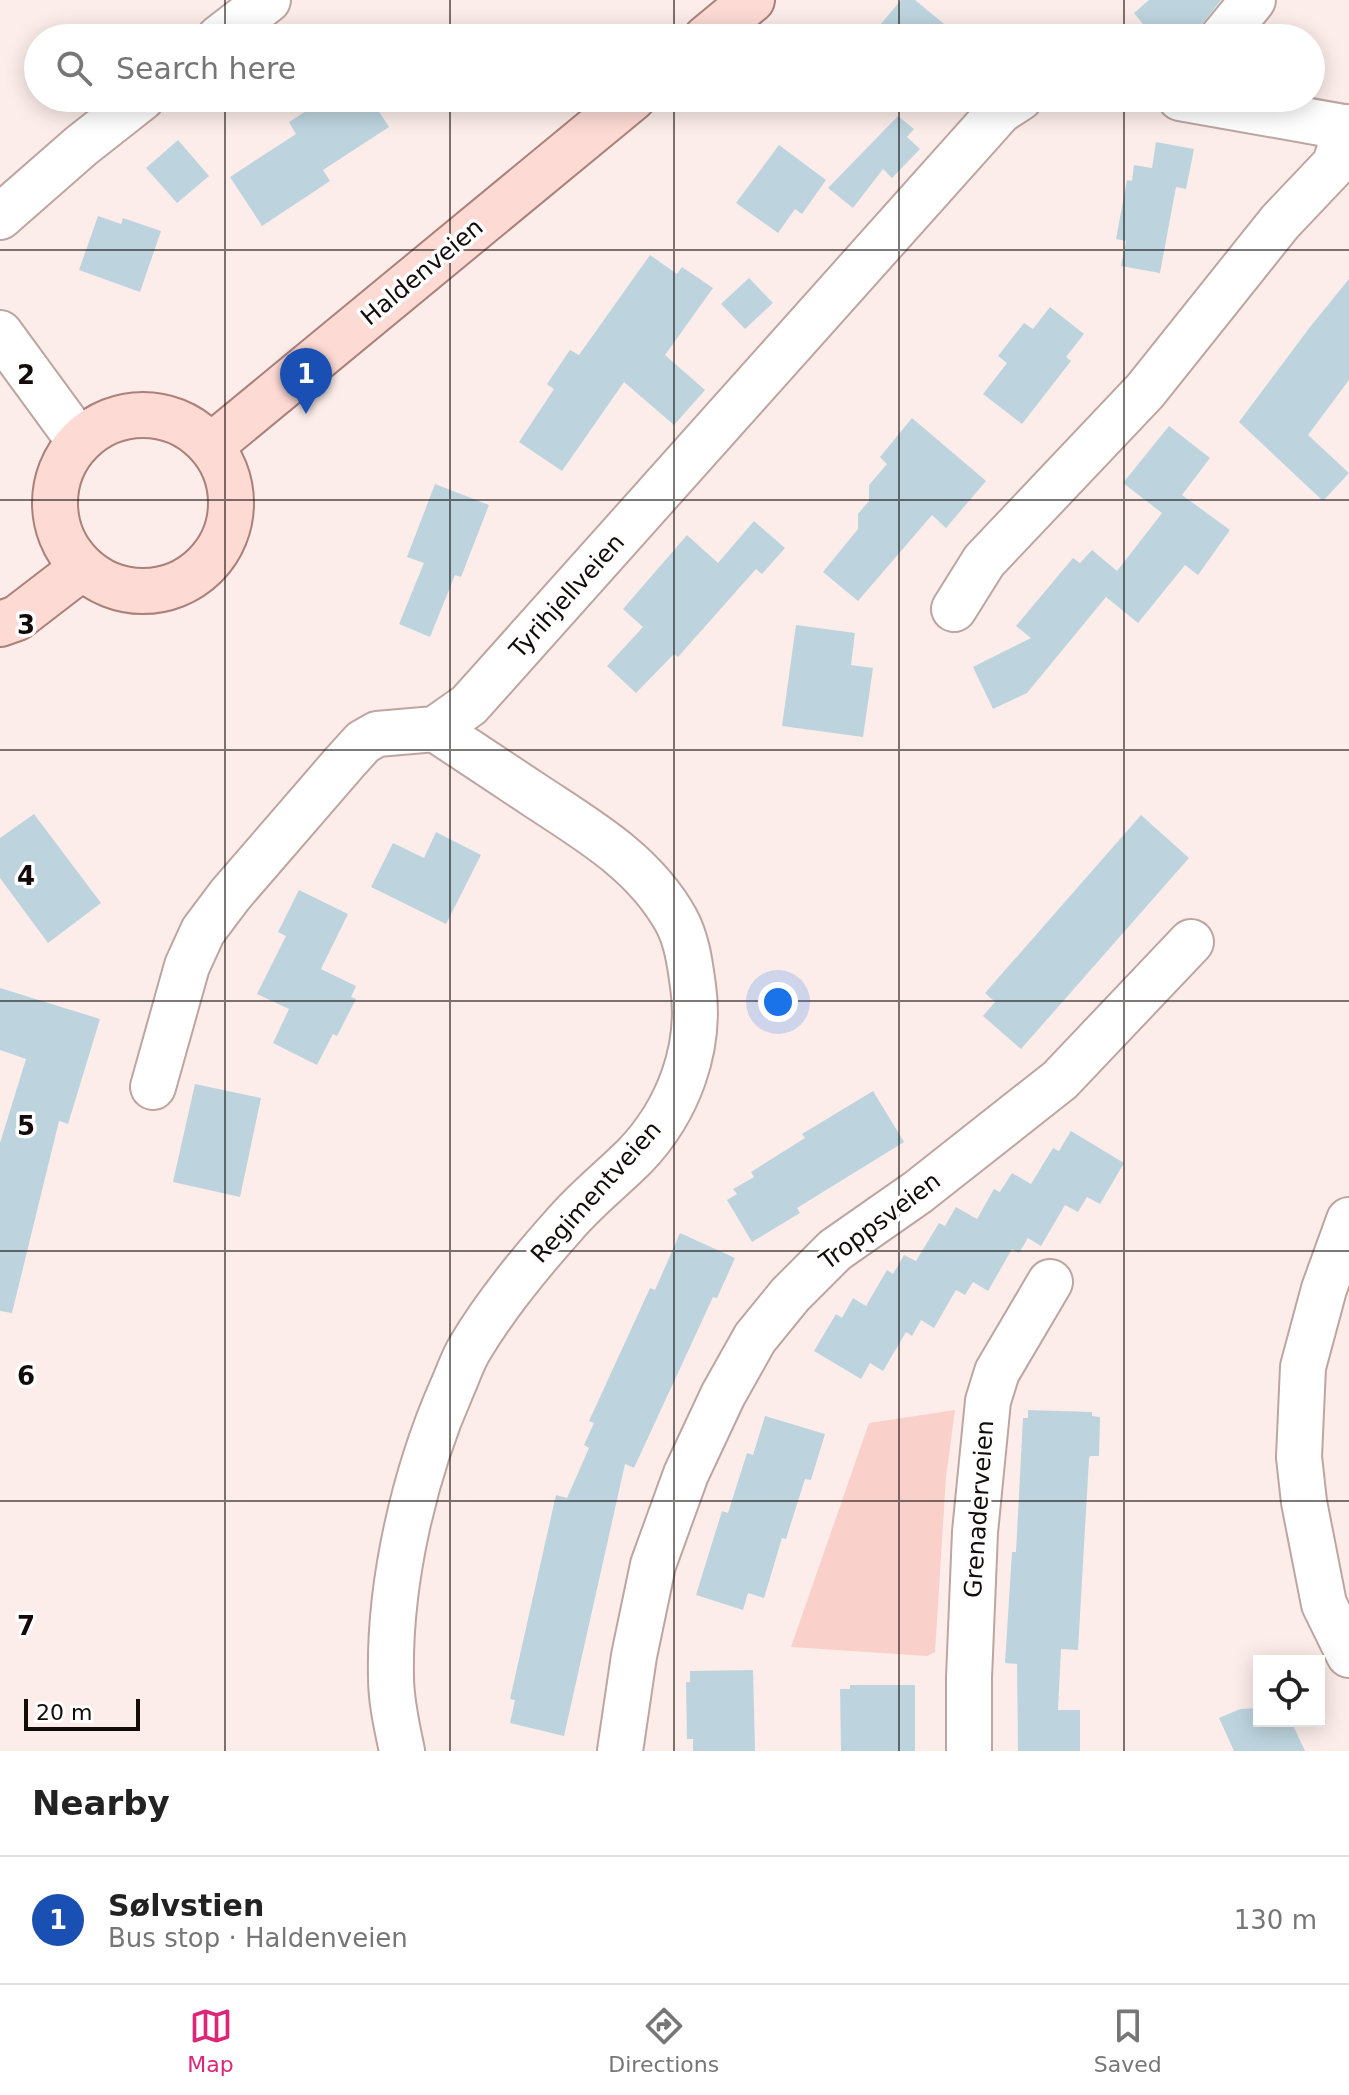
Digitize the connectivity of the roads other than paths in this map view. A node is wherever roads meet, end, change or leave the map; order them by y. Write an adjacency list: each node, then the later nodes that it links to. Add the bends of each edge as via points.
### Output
1 (268, 0): 4 (street)
2 (752, 0): 5 (main road)
3 (1253, 0): 6 (street)
4 (237, 24)
5 (723, 24)
6 (1233, 24)
7 (124, 112): 12 (street)
8 (616, 112): 15 (main road, Haldenveien)
9 (999, 112): 19 (street, Tyrihjellveien, via 469,705)
10 (1258, 112): 11 (street)
11 (1348, 128): 17 (street, via 1335,164 1280,222 1145,391 984,561)
12 (0, 217)
13 (0, 333): 14 (street)
14 (79, 441): 15 (main road, via 102,423 131,414 161,416 188,426); 16 (main road, via 60,471 54,506 61,540)
15 (211, 446): 16 (main road, via 227,472 232,503 227,533 211,560 188,580 152,592 115,588)
16 (82, 568): 18 (main road, via 17,618)
17 (954, 609)
18 (0, 624)
19 (435, 729): 21 (street, via 377,734 363,742 230,895 203,931 187,966); 25 (street, Regimentveien, via 627,859 677,922 690,960 696,1007 683,1081 663,1120 637,1154 565,1223 495,1309 468,1351 443,1408 408,1527 396,1598 391,1680)
20 (1191, 942): 26 (street, Troppsveien, via 1060,1080 835,1250 755,1338 686,1474 653,1565)
21 (153, 1087)
22 (1349, 1220): 24 (street, via 1303,1367 1299,1457 1324,1604)
23 (1050, 1282): 27 (street, Grenaderveien, via 997,1372 988,1401 975,1532)
24 (1349, 1655)
25 (402, 1751)
26 (620, 1751)
27 (969, 1751)

